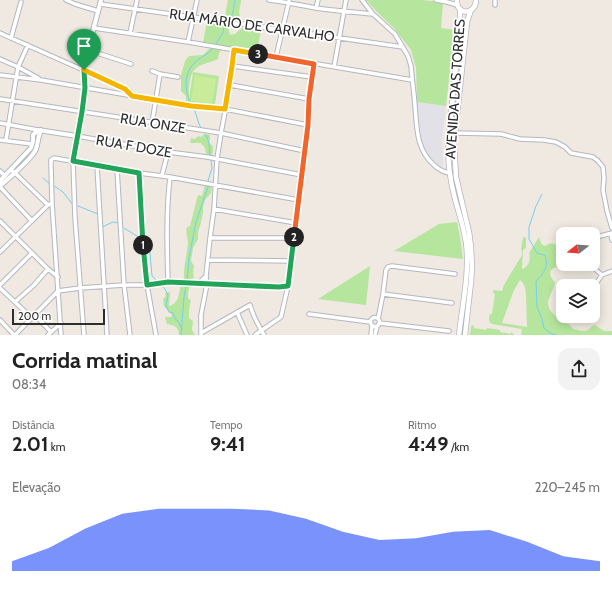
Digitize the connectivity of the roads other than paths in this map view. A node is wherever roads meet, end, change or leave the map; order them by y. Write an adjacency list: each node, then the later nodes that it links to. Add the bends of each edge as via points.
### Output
1 (16, 0): 14 (street)
2 (25, 0): 14 (street)
3 (66, 0): 21 (street)
4 (137, 0): 18 (street)
5 (197, 0): 24 (street)
6 (269, 0): 13 (street)
7 (318, 0): 19 (street)
8 (346, 0): 22 (street)
9 (362, 0): 23 (street)
10 (437, 0): 16 (street)
11 (476, 0): 20 (main road, AVENIDA DAS TORRES)
12 (494, 0): 17 (street)
13 (289, 1): 19 (street); 26 (street)
14 (21, 2): 29 (street)
15 (100, 2): 18 (street, RUA MÁRIO DE CARVALHO); 21 (street)
16 (458, 5): 20 (main road, AVENIDA DAS TORRES, via 465,12); 83 (main road, AVENIDA DAS TORRES, via 460,25 448,138)
17 (495, 5)
18 (135, 8): 24 (street, RUA MÁRIO DE CARVALHO); 28 (street)
19 (316, 8): 22 (street)
20 (471, 10): 68 (main road, AVENIDA DAS TORRES, via 467,22)
21 (98, 11): 25 (street)
22 (343, 12): 23 (street); 30 (street)
23 (373, 14): 33 (street, via 395,34)
24 (193, 17): 26 (street, RUA MÁRIO DE CARVALHO); 31 (street)
25 (94, 28): 28 (street); 34 (street)
26 (282, 30): 30 (street, RUA MÁRIO DE CARVALHO); 36 (street)
27 (0, 33): 29 (street)
28 (130, 33): 31 (street)
29 (11, 38): 32 (street)
30 (339, 38): 33 (street, RUA MÁRIO DE CARVALHO); 42 (street)
31 (188, 42): 35 (street)
32 (28, 45): 41 (street); 43 (street)
33 (403, 47): 51 (street, via 411,66)
34 (88, 50): 38 (street); 43 (street)
35 (234, 50): 36 (street); 40 (street)
36 (276, 57): 39 (street)
37 (0, 60): 41 (street)
38 (131, 64)
39 (314, 64): 42 (street); 47 (street)
40 (232, 66): 47 (street); 52 (street)
41 (18, 67): 48 (street); 50 (street)
42 (334, 67): 51 (street)
43 (84, 70): 53 (street); 54 (street, via 125,89)
44 (152, 71): 45 (street)
45 (160, 74): 49 (street); 55 (street)
46 (0, 75): 48 (street)
47 (312, 76): 56 (street)
48 (16, 77): 50 (street); 58 (street)
49 (178, 77)
50 (41, 80): 53 (street)
51 (412, 80): 83 (street, via 422,150 436,168)
52 (230, 85): 56 (street); 59 (street)
53 (85, 88): 54 (street); 60 (street)
54 (132, 96): 55 (street)
55 (156, 99): 59 (street); 62 (street)
56 (309, 99): 64 (street)
57 (0, 100): 58 (street, RUA ONZE)
58 (13, 102): 60 (street, RUA ONZE); 63 (street)
59 (225, 109): 64 (street); 67 (street)
60 (82, 112): 62 (street, RUA ONZE); 69 (street)
61 (0, 123): 63 (street, RUA F DOZE)
62 (152, 123): 67 (street, RUA ONZE)
63 (9, 124): 65 (street, RUA F DOZE); 72 (street)
64 (308, 125): 74 (street)
65 (27, 128): 66 (street, RUA F DOZE); 70 (street)
66 (39, 130): 69 (street, RUA F DOZE); 70 (street); 81 (street, via 34,153)
67 (221, 133): 74 (street, RUA ONZE); 76 (street)
68 (455, 133): 94 (street, via 501,134 520,139 556,142 571,153 593,157 603,167); 153 (main road, AVENIDA DAS TORRES, via 456,177 472,252)
69 (77, 136): 75 (street, RUA F DOZE); 77 (street)
70 (32, 138): 73 (street)
71 (0, 140): 72 (street)
72 (6, 140): 73 (street)
73 (32, 144): 81 (street)
74 (305, 151): 85 (street)
75 (168, 152): 76 (street, RUA F DOZE); 84 (street)
76 (217, 159): 85 (street, RUA F DOZE); 89 (street)
77 (73, 161): 78 (street); 92 (street, via 54,158 52,160); 126 (street)
78 (97, 166): 79 (street); 125 (street)
79 (116, 169): 82 (street); 121 (street)
80 (0, 171): 86 (street)
81 (13, 171): 86 (street); 90 (street); 92 (street)
82 (139, 173): 84 (street); 122 (street)
83 (450, 173): 152 (main road, AVENIDA DAS TORRES, via 467,252)
84 (162, 175): 87 (street)
85 (302, 175): 91 (street)
86 (5, 176): 88 (street)
87 (170, 177): 89 (street); 118 (street)
88 (0, 181)
89 (216, 185): 91 (street); 93 (street)
90 (0, 187): 96 (street)
91 (299, 200): 98 (street)
92 (50, 204): 96 (street); 116 (street)
93 (214, 209): 98 (street); 103 (street)
94 (607, 211): 95 (street); 99 (street)
95 (612, 211)
96 (32, 221): 101 (street)
97 (0, 222): 101 (street)
98 (296, 223): 104 (street)
99 (612, 228)
100 (611, 234): 102 (street); 105 (street)
101 (16, 236): 106 (street); 107 (street)
102 (600, 236)
103 (210, 238): 104 (street); 108 (street)
104 (294, 238): 109 (street)
105 (612, 240)
106 (0, 252)
107 (32, 253): 110 (street); 123 (street)
108 (208, 260): 109 (street); 115 (street)
109 (291, 261): 124 (street)
110 (48, 269): 116 (street); 129 (street)
111 (597, 271): 114 (street)
112 (612, 271): 114 (street)
113 (455, 274): 128 (street, via 388,267)
114 (602, 275): 117 (street)
115 (206, 276): 119 (street); 120 (street)
116 (58, 277): 127 (street)
117 (599, 279)
118 (167, 282): 119 (street); 122 (street)
119 (199, 283): 120 (street)
120 (206, 284): 124 (street); 140 (street)
121 (124, 285): 122 (street); 125 (street); 145 (street)
122 (147, 285): 146 (street)
123 (0, 286): 129 (street)
124 (288, 286): 137 (street, via 281,317)
125 (104, 287): 126 (street); 144 (street)
126 (80, 288): 127 (street); 143 (street)
127 (58, 291): 133 (street); 136 (street)
128 (383, 294): 130 (street); 135 (street)
129 (15, 302): 133 (street)
130 (452, 302)
131 (237, 312): 137 (street, via 250,305); 140 (street); 147 (street)
132 (310, 314): 135 (street)
133 (33, 317): 139 (street); 141 (street)
134 (0, 320): 141 (street)
135 (375, 322): 138 (street); 150 (street); 151 (street)
136 (61, 323): 139 (street); 142 (street)
137 (261, 330): 148 (street); 149 (street)
138 (449, 331)
139 (49, 334)
140 (201, 334)
141 (14, 335)
142 (61, 335)
143 (84, 335)
144 (107, 335)
145 (130, 335)
146 (156, 335)
147 (247, 335)
148 (255, 335)
149 (264, 335)
150 (371, 335)
151 (375, 335)
152 (459, 335)
153 (465, 335)

